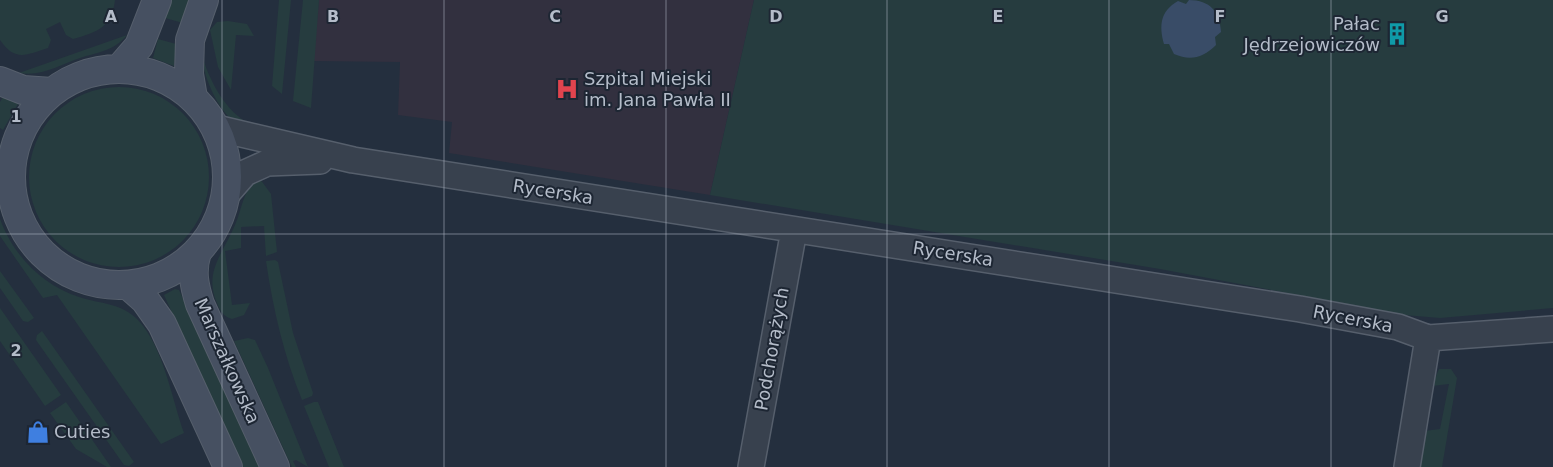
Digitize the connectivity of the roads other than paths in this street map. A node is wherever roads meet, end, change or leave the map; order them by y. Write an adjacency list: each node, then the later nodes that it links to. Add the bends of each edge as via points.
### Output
1 (156, 0): 3 (main road, via 139,46)
2 (204, 0): 6 (main road, via 190,40 189,74)
3 (120, 68): 5 (main road, via 96,71 73,79); 6 (main road, via 146,72 171,82)
4 (0, 82): 5 (main road, via 23,90)
5 (52, 92): 8 (main road, via 36,108)
6 (193, 98): 7 (main road)
7 (216, 128): 9 (street, Rycerska); 10 (main road, via 224,150)
8 (7, 150): 13 (main road, via 14,204 24,230 43,254 67,271 95,282)
9 (353, 160): 10 (street, Rycerska, via 267,163 245,174); 11 (street, Rycerska)
10 (225, 196): 12 (main road, via 215,226)
11 (794, 230): 15 (street, Rycerska, via 1300,309 1398,327); 18 (street, Podchorążych)
12 (197, 252): 13 (main road, via 176,268 151,280); 17 (main road, Marszałkowska, via 193,281 200,304)
13 (128, 285): 16 (main road, via 145,300 162,324)
14 (1553, 328): 15 (street, Rycerska)
15 (1428, 338): 19 (street)
16 (228, 467)
17 (275, 467)
18 (751, 467)
19 (1406, 467)

